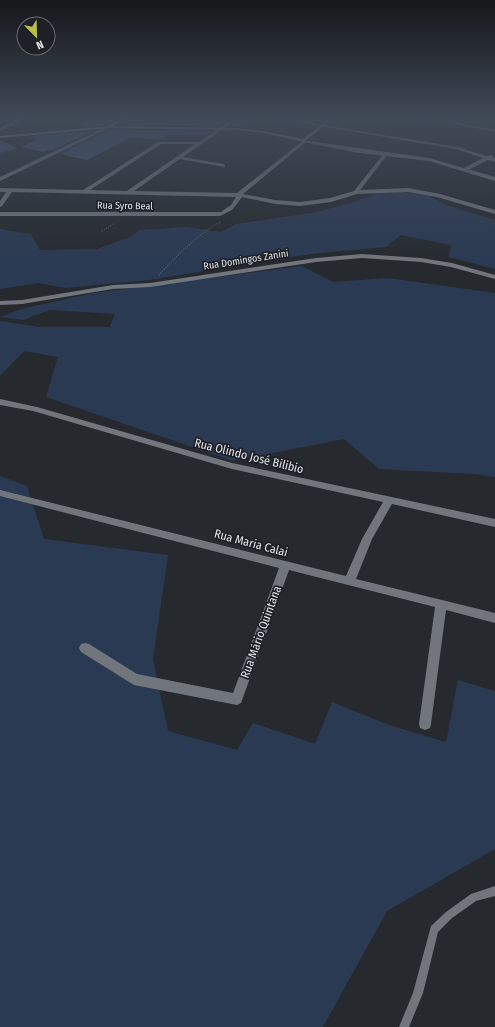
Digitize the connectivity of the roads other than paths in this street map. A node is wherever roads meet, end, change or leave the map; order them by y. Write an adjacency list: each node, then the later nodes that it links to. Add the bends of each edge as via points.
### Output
1 (28, 166): 9 (street)
2 (124, 166): 13 (street)
3 (168, 166): 14 (street)
4 (273, 166): 16 (street, via 240,192)
5 (376, 166): 15 (street)
6 (454, 166): 8 (street)
7 (472, 166): 8 (street)
8 (466, 169): 10 (street)
9 (0, 179)
10 (495, 179)
11 (0, 190): 12 (street)
12 (10, 190): 13 (street); 17 (street)
13 (85, 191): 14 (street)
14 (129, 192): 16 (street)
15 (356, 192): 16 (street, via 331,200 300,204); 18 (street, via 408,190 445,197)
16 (240, 195): 19 (street, Rua Syro Beal, via 226,213 213,215)
17 (0, 205)
18 (495, 212)
19 (0, 214)
20 (495, 277): 21 (street, Rua Domingos Zanini, via 421,260 362,256)
21 (0, 303)
22 (0, 402): 24 (street, Rua Olindo José Bilibio, via 41,411 232,466)
23 (0, 493): 26 (street, Rua Maria Calai)
24 (389, 500): 25 (street, Rua Olindo José Bilibio); 27 (street, via 366,539)
25 (495, 522)
26 (285, 566): 27 (street, Rua Maria Calai); 30 (street, Rua Mário Quintana, via 237,699 134,678)
27 (350, 580): 28 (street, Rua Maria Calai)
28 (441, 604): 29 (street, Rua Maria Calai); 31 (street)
29 (495, 618)
30 (85, 648)
31 (425, 724)
32 (495, 891): 33 (lane, via 474,897 434,929 418,993)
33 (404, 1027)

